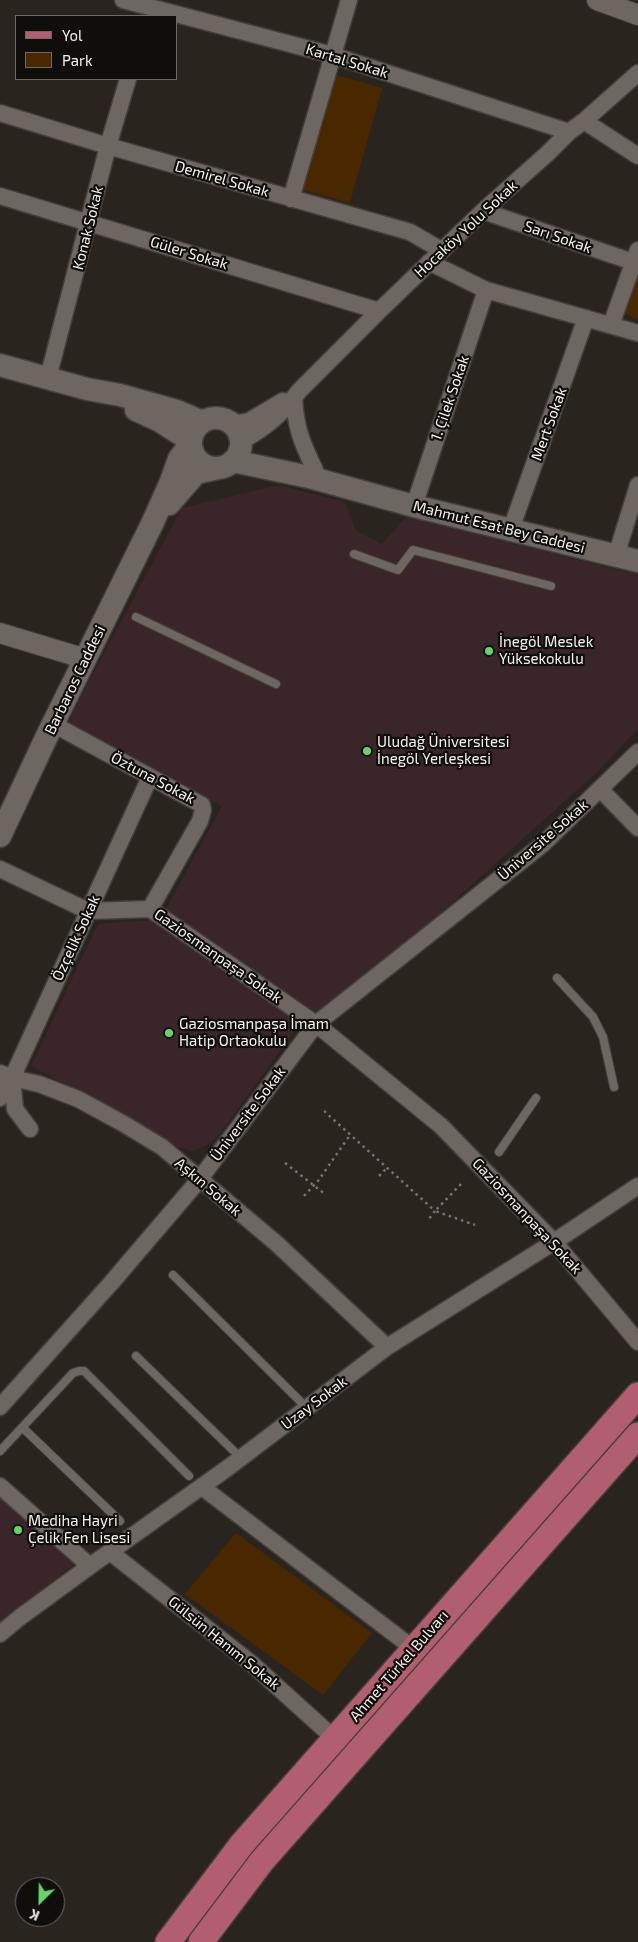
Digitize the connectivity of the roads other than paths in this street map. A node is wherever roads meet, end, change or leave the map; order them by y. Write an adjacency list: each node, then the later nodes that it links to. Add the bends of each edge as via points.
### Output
1 (123, 0): 4 (street, Kartal Sokak)
2 (349, 0): 8 (street)
3 (597, 0): 7 (street)
4 (149, 8): 5 (street, Kartal Sokak)
5 (176, 15)
6 (178, 15): 8 (street, Kartal Sokak)
7 (638, 15)
8 (332, 55): 13 (street, Kartal Sokak); 17 (street)
9 (638, 73): 12 (street, Hocaköy Yolu Sokak)
10 (128, 80): 14 (street, Konak Sokak)
11 (0, 113): 14 (street, Demirel Sokak)
12 (584, 121): 13 (street, Hocaköy Yolu Sokak); 15 (street)
13 (569, 132): 18 (street, Hocaköy Yolu Sokak)
14 (108, 146): 17 (street, Demirel Sokak); 19 (street, Konak Sokak)
15 (638, 156)
16 (0, 196): 19 (street, Güler Sokak)
17 (291, 199): 20 (street, Demirel Sokak, via 410,232)
18 (483, 211): 20 (street, Hocaköy Yolu Sokak); 21 (street, Sarı Sokak)
19 (89, 222): 24 (street, Güler Sokak); 29 (street, Konak Sokak)
20 (441, 250): 22 (street, Hocaköy Yolu Sokak)
21 (635, 256): 26 (street)
22 (429, 262): 23 (street); 24 (street, Hocaköy Yolu Sokak)
23 (486, 290): 25 (street); 38 (street, 1. Çilek Sokak)
24 (379, 311): 31 (street, Hocaköy Yolu Sokak)
25 (586, 318): 26 (street); 40 (street, Mert Sokak)
26 (611, 325): 27 (street)
27 (638, 333)
28 (0, 365): 29 (main road)
29 (48, 378): 30 (main road)
30 (87, 389): 32 (main road, via 177,411); 33 (main road, via 160,421)
31 (296, 394): 34 (street, Hocaköy Yolu Sokak, via 260,432); 35 (street, via 296,424)
32 (202, 422): 33 (main road, via 196,427); 34 (main road, via 218,418)
33 (191, 442): 34 (main road, via 192,451 202,464); 39 (main road, via 179,459)
34 (233, 448): 35 (main road, via 303,464); 37 (main road, via 266,467); 39 (main road, via 196,473)
35 (315, 470): 37 (main road)
36 (638, 485): 42 (street)
37 (360, 492): 38 (main road, Mahmut Esat Bey Caddesi)
38 (414, 506): 40 (main road, Mahmut Esat Bey Caddesi)
39 (152, 524): 47 (main road, Barbaros Caddesi)
40 (511, 529): 42 (main road, Mahmut Esat Bey Caddesi)
41 (354, 554): 44 (lane, via 398,570 413,550)
42 (616, 556): 43 (main road, Mahmut Esat Bey Caddesi)
43 (638, 561)
44 (551, 586)
45 (136, 617): 48 (lane)
46 (0, 633): 47 (street)
47 (86, 659): 49 (main road, Barbaros Caddesi)
48 (276, 684)
49 (53, 724): 51 (street, Öztuna Sokak); 54 (main road, Barbaros Caddesi)
50 (638, 752): 52 (street, Üniversite Sokak)
51 (150, 777): 56 (street, Öztuna Sokak, via 202,805 203,810 200,821); 57 (street, Özçelik Sokak)
52 (600, 789): 53 (street); 59 (street, Üniversite Sokak, via 543,844)
53 (638, 828)
54 (0, 836)
55 (0, 869): 57 (street, Gaziosmanpaşa Sokak)
56 (150, 909): 57 (street, Gaziosmanpaşa Sokak); 59 (street, Gaziosmanpaşa Sokak)
57 (88, 911): 60 (street, Özçelik Sokak)
58 (557, 978): 61 (lane, via 593,1017 603,1037)
59 (316, 1024): 66 (street, Üniversite Sokak); 68 (street, Gaziosmanpaşa Sokak, via 441,1126)
60 (6, 1076): 62 (street, Özçelik Sokak); 64 (street, via 15,1109); 66 (street, Aşkın Sokak, via 78,1099 162,1147)
61 (614, 1087)
62 (0, 1098)
63 (536, 1098): 65 (lane)
64 (30, 1129)
65 (498, 1152)
66 (199, 1180): 71 (street, Aşkın Sokak, via 276,1243); 74 (street, Üniversite Sokak)
67 (638, 1186): 68 (street, Uzay Sokak)
68 (554, 1242): 70 (street, Gaziosmanpaşa Sokak); 71 (street, Uzay Sokak)
69 (173, 1275): 75 (lane)
70 (638, 1342)
71 (387, 1347): 75 (street, Uzay Sokak)
72 (136, 1356): 79 (lane)
73 (638, 1395): 87 (main road, Ahmet Türkel Bulvarı)
74 (0, 1407)
75 (307, 1408): 79 (street, Uzay Sokak)
76 (23, 1428): 78 (lane); 80 (lane, via 73,1373 84,1371); 83 (lane)
77 (638, 1435): 90 (main road, Ahmet Türkel Bulvarı, via 262,1861)
78 (0, 1451)
79 (241, 1458): 82 (street, Uzay Sokak)
80 (189, 1476)
81 (0, 1486): 85 (street)
82 (202, 1487): 84 (street, Uzay Sokak); 87 (street)
83 (120, 1521)
84 (110, 1552): 85 (street, Uzay Sokak); 88 (street, Gülsün Hanım Sokak, via 251,1662)
85 (90, 1566): 86 (street, Uzay Sokak)
86 (0, 1634)
87 (414, 1649): 88 (main road, Ahmet Türkel Bulvarı)
88 (335, 1739): 89 (main road, Ahmet Türkel Bulvarı, via 242,1844)
89 (168, 1942)
90 (201, 1942)

